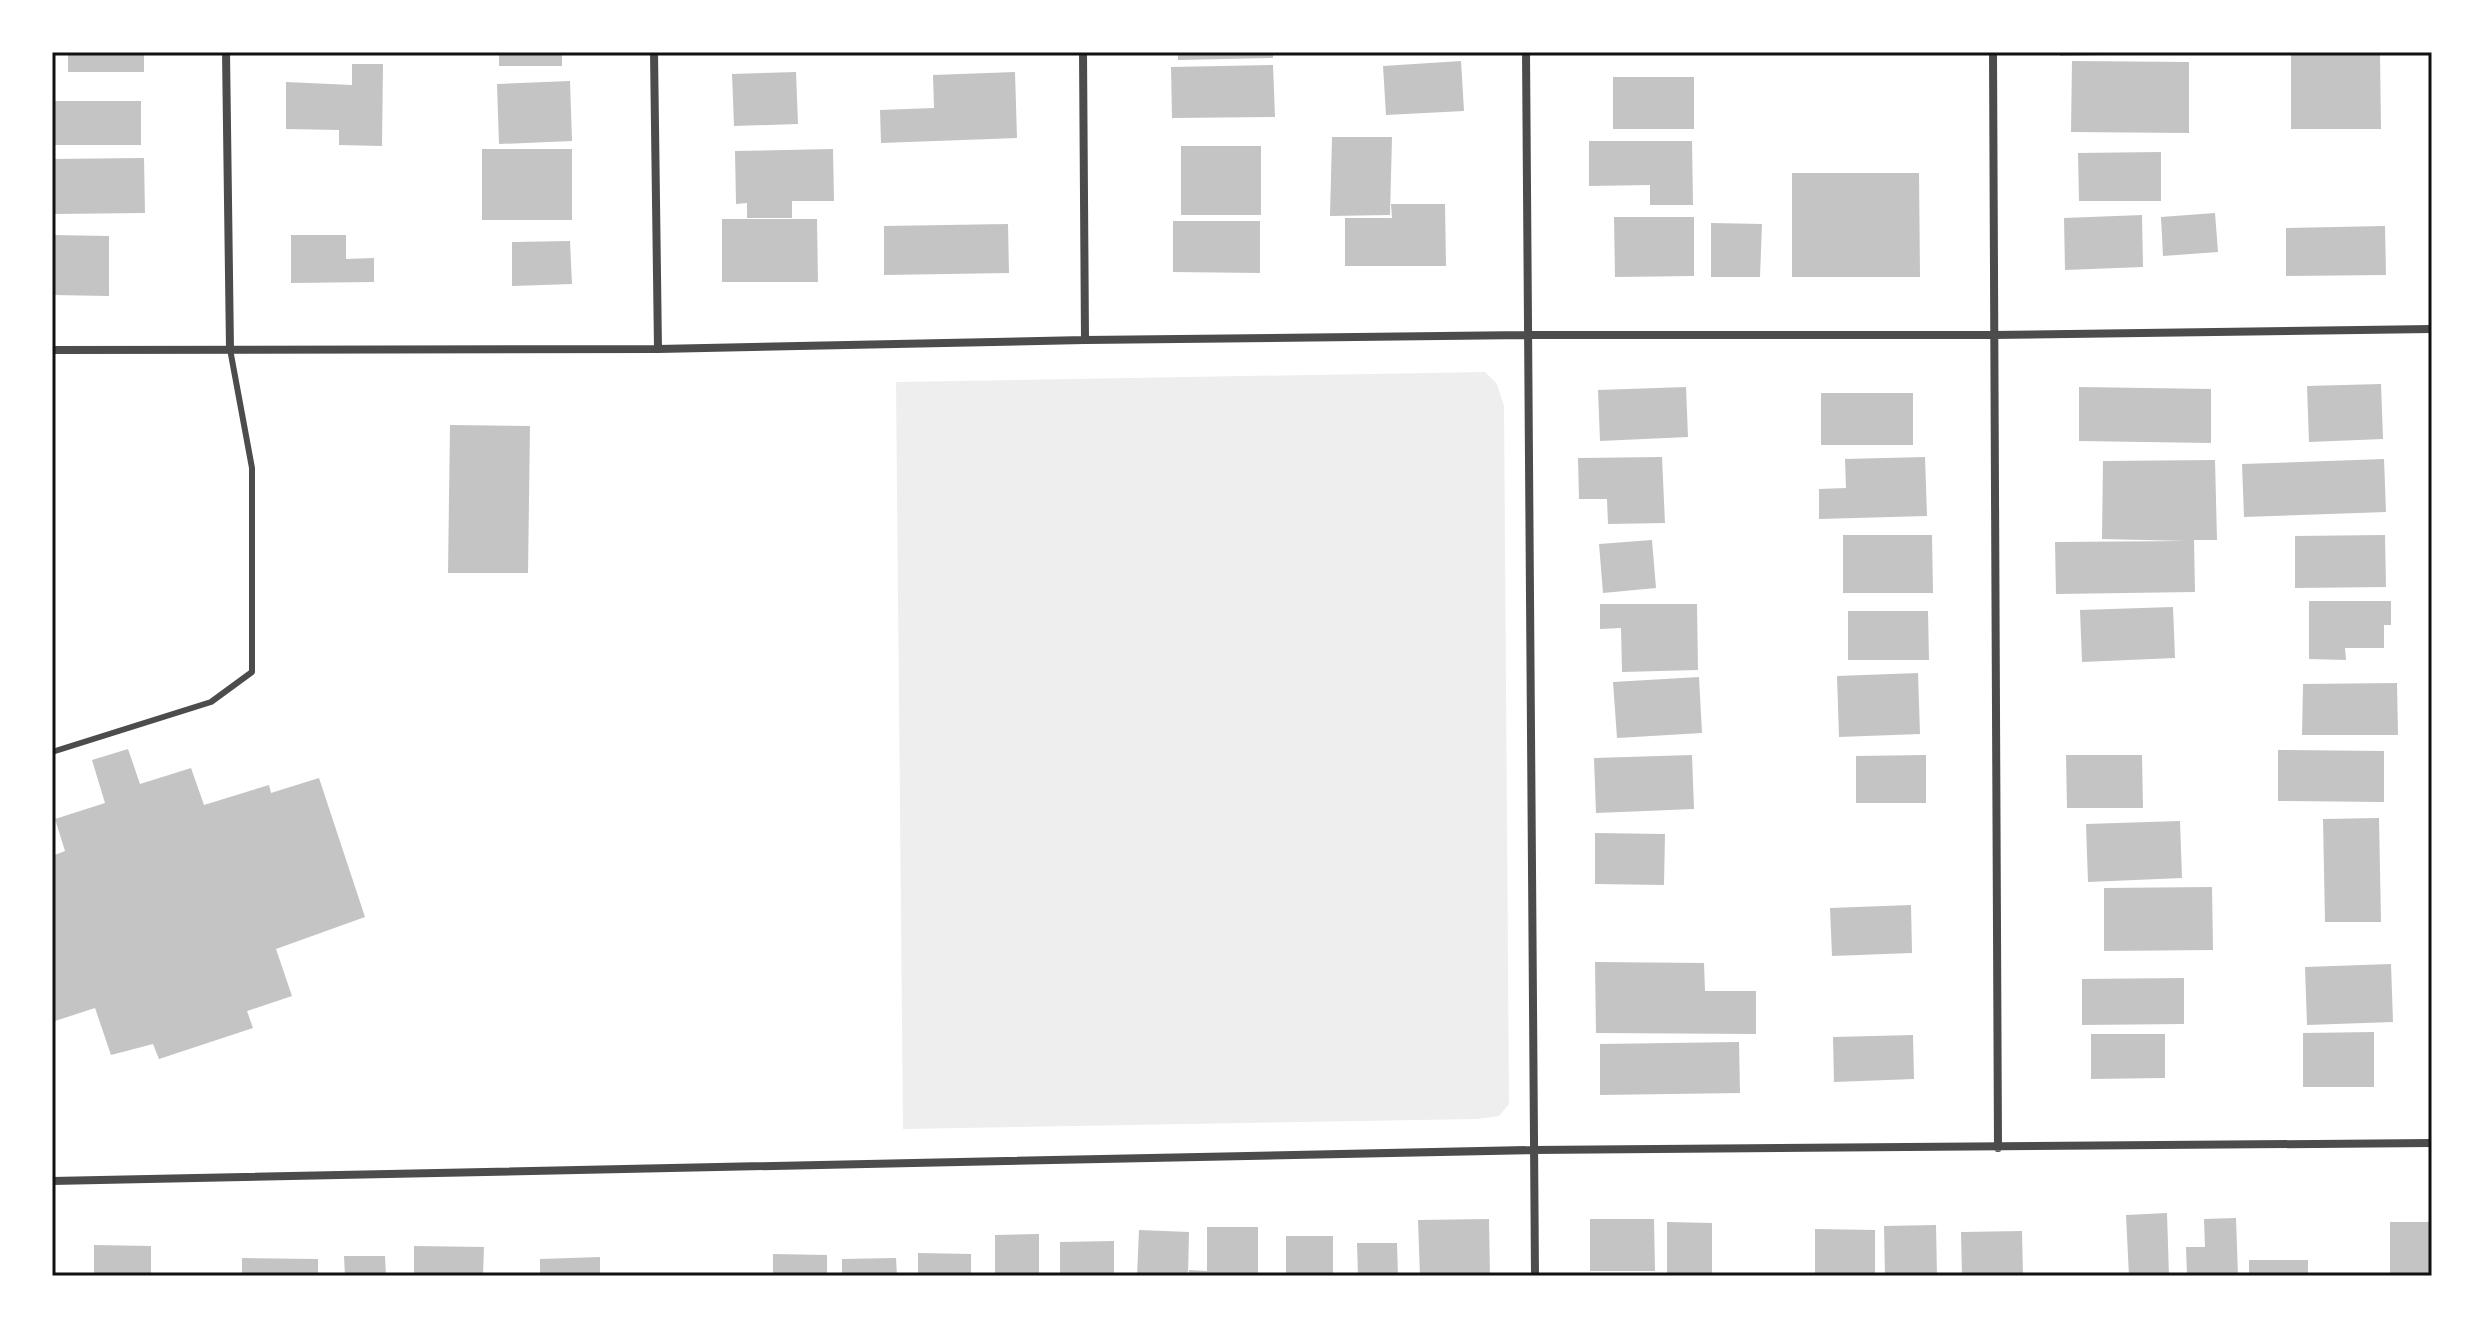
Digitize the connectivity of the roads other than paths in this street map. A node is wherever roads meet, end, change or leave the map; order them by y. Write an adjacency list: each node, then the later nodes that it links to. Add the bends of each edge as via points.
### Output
1 (226, 52): 10 (street)
2 (654, 52): 11 (street)
3 (1083, 52): 9 (street)
4 (1526, 52): 7 (street)
5 (1993, 52): 8 (street)
6 (2432, 329): 8 (street)
7 (1526, 335): 8 (street); 9 (street); 16 (street)
8 (1993, 335): 15 (street)
9 (1085, 340): 11 (street)
10 (230, 349): 11 (street); 12 (street); 13 (lane, via 252,468 252,672 211,702)
11 (658, 349)
12 (52, 350)
13 (52, 752)
14 (2432, 1143): 15 (street)
15 (1998, 1148): 16 (street)
16 (1532, 1150): 17 (street); 18 (street)
17 (52, 1181)
18 (1535, 1276)

